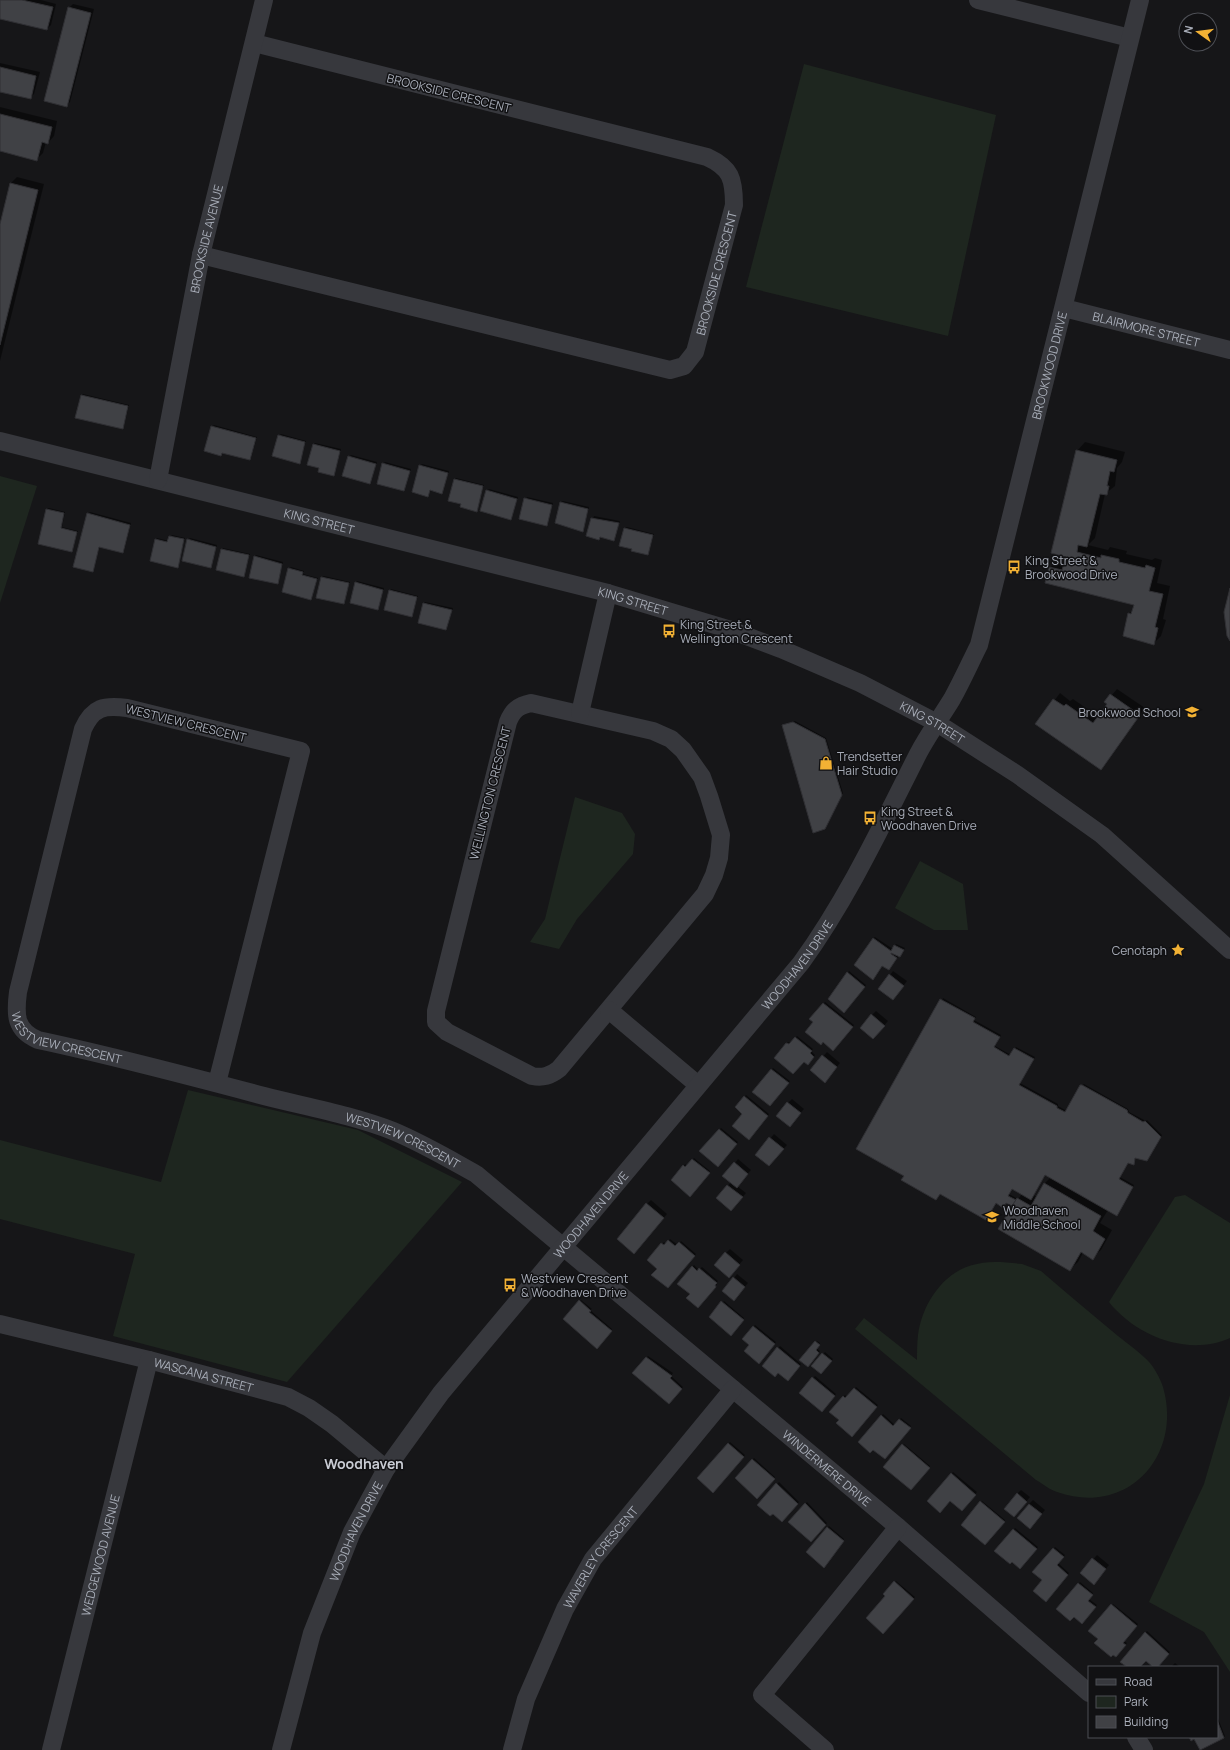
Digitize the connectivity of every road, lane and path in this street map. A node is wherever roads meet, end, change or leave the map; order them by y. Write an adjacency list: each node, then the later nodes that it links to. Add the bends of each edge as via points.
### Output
1 (264, 0): 5 (street, BROOKSIDE AVENUE)
2 (978, 0): 4 (street)
3 (1140, 0): 4 (street, BROOKWOOD DRIVE)
4 (1130, 38): 7 (street, BROOKWOOD DRIVE)
5 (254, 43): 6 (street, BROOKSIDE AVENUE); 6 (street, BROOKSIDE CRESCENT, via 706,157 724,166 729,173 734,205 695,352 684,366 670,370)
6 (201, 255): 10 (street, BROOKSIDE AVENUE)
7 (1064, 308): 8 (street, BLAIRMORE STREET); 13 (street, BROOKWOOD DRIVE, via 979,645)
8 (1230, 350)
9 (0, 441): 10 (street, KING STREET)
10 (158, 480): 11 (street, KING STREET)
11 (608, 593): 12 (street); 13 (street, KING STREET, via 728,629 781,648 860,683)
12 (580, 713): 15 (street, WELLINGTON CRESCENT, via 653,731 671,739 684,750 702,777 721,835 719,858 705,894); 15 (street, WELLINGTON CRESCENT, via 531,703 520,705 511,715 436,1011 436,1022 447,1032 538,1077 547,1076 559,1069)
13 (937, 723): 14 (street, KING STREET, via 1018,775 1102,835); 17 (street, WOODHAVEN DRIVE, via 843,899 821,935 801,963)
14 (1230, 950)
15 (609, 1010): 17 (street)
16 (217, 1083): 16 (street, WESTVIEW CRESCENT, via 301,751 127,708 101,708 89,718 83,729 18,992 16,1014 22,1030 38,1040); 18 (street, WESTVIEW CRESCENT, via 361,1120 394,1132 476,1174)
17 (698, 1085): 18 (street, WOODHAVEN DRIVE)
18 (562, 1246): 21 (street, WINDERMERE DRIVE); 22 (street, WOODHAVEN DRIVE, via 441,1393)
19 (0, 1324): 20 (street, WASCANA STREET)
20 (149, 1360): 22 (street, WASCANA STREET, via 288,1398 309,1408 332,1424); 26 (street, WEDGEWOOD AVENUE)
21 (733, 1389): 23 (street, WINDERMERE DRIVE); 28 (street, WAVERLEY CRESCENT, via 593,1559 565,1609 529,1692)
22 (386, 1469): 27 (street, WOODHAVEN DRIVE, via 352,1532 326,1594 312,1633)
23 (898, 1527): 24 (street, WINDERMERE DRIVE); 29 (street, via 762,1695)
24 (1088, 1692)
25 (1137, 1738): 30 (street)
26 (51, 1750)
27 (281, 1750)
28 (512, 1750)
29 (825, 1750)
30 (1144, 1750)

